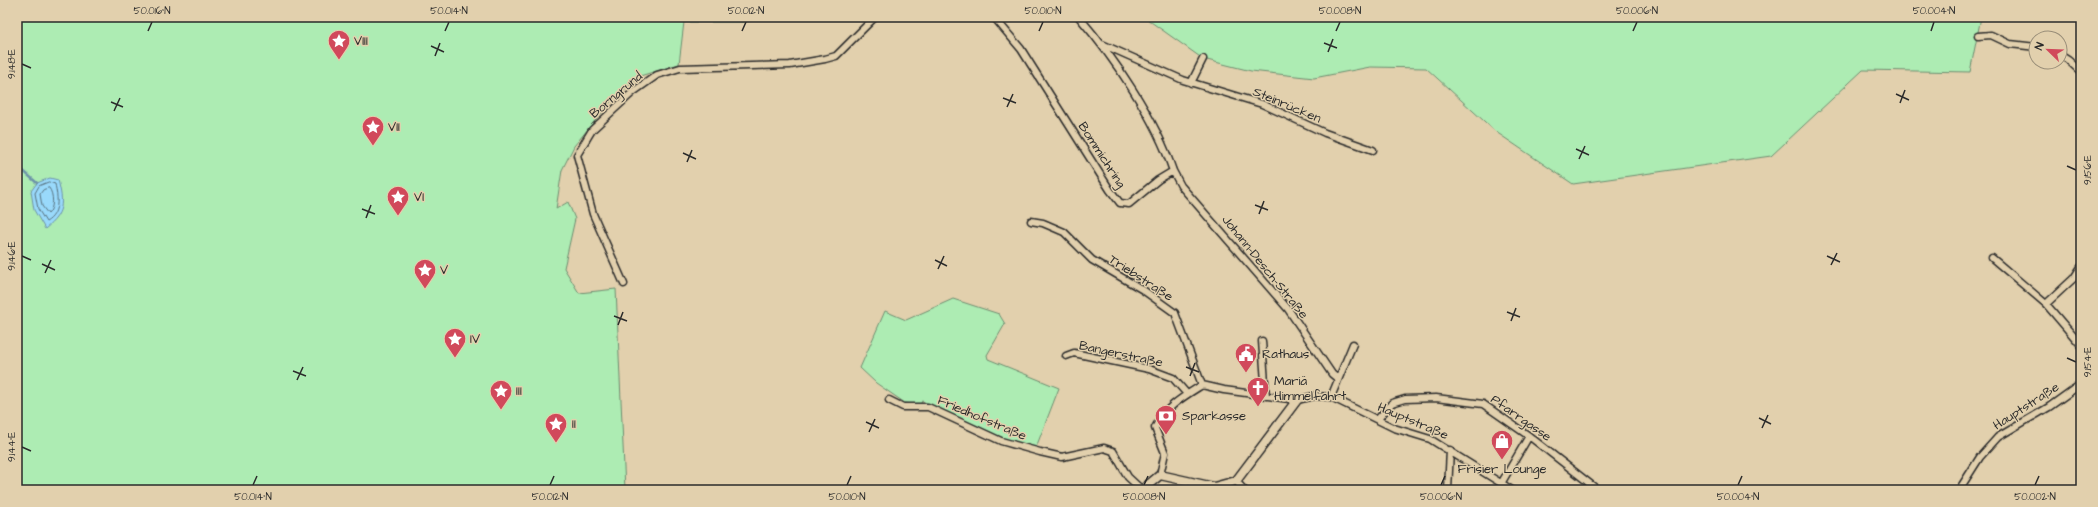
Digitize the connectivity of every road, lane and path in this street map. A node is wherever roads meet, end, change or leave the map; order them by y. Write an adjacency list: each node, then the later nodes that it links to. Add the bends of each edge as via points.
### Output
1 (875, 17): 16 (street, Borngrund, via 836,56 825,59 790,65 680,68 657,75 633,92 592,130 578,155 593,214)
2 (994, 17): 12 (street, Bommichring, via 1021,49 1120,203 1129,204)
3 (1079, 17): 5 (street)
4 (1978, 36): 6 (street, via 1991,35 2010,44)
5 (1102, 44): 10 (street, Steinrücken); 12 (street, via 1145,112 1166,151)
6 (2028, 46)
7 (1203, 59): 10 (street)
8 (2068, 60): 9 (street)
9 (2081, 72)
10 (1191, 83): 11 (street, Steinrücken, via 1262,104 1325,133)
11 (1373, 150)
12 (1173, 171): 22 (street, Johann-Desch-Straße, via 1181,186 1288,309)
13 (1031, 221): 24 (street, Triebstraße, via 1064,232 1092,260 1143,290 1175,313)
14 (1992, 258): 17 (street)
15 (2081, 267): 17 (street, via 2074,278)
16 (624, 284)
17 (2046, 304): 20 (street)
18 (1262, 341): 26 (street)
19 (1353, 344): 22 (street)
20 (2081, 345)
21 (1066, 356): 25 (street, Bangerstraße, via 1074,354 1149,369 1173,378)
22 (1338, 379): 27 (street)
23 (2081, 384): 41 (street, Hauptstraße, via 2049,407 1998,437 1980,457)
24 (1202, 385): 25 (street); 26 (street, Hauptstraße)
25 (1187, 394): 33 (street, via 1161,414 1155,428 1165,454)
26 (1266, 396): 29 (street, Hauptstraße)
27 (1331, 397): 29 (street, Hauptstraße, via 1314,396); 30 (street, Hauptstraße)
28 (889, 400): 36 (street, Friedhofstraße, via 903,407 928,407 1001,441 1040,452 1062,457 1104,448 1113,451 1128,477)
29 (1298, 400): 34 (street)
30 (1378, 419): 31 (street, Pfarrgasse, via 1392,403 1405,398 1436,398 1483,404); 32 (street, Hauptstraße, via 1394,428 1430,438)
31 (1529, 436): 35 (street); 40 (street, Pfarrgasse)
32 (1450, 450): 35 (street, Hauptstraße, via 1476,469); 38 (street)
33 (1160, 475): 34 (street, via 1214,487); 36 (street)
34 (1236, 481): 37 (street)
35 (1502, 482): 39 (street, Hauptstraße)
36 (1142, 490)
37 (1244, 490)
38 (1448, 490)
39 (1512, 490)
40 (1598, 490)
41 (1959, 490)

